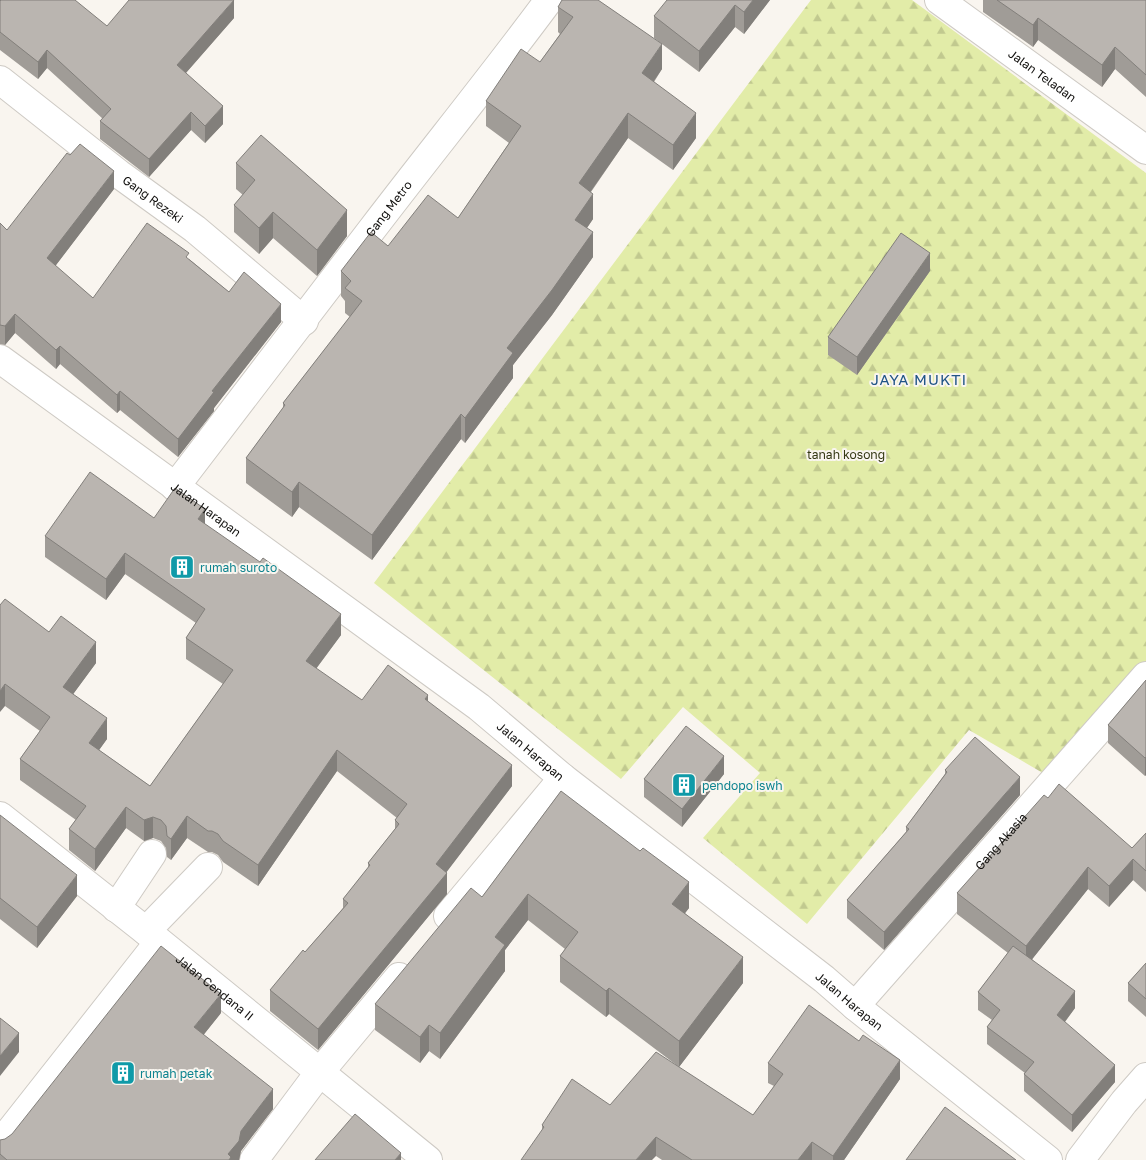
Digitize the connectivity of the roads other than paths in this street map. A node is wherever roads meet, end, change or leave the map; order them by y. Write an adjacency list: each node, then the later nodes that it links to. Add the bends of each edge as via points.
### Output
1 (549, 0): 5 (street, Gang Metro)
2 (946, 2): 4 (street, Jalan Teladan)
3 (0, 80): 5 (street, Gang Rezeki, via 195,229)
4 (1146, 150)
5 (304, 321): 7 (street, Gang Metro)
6 (0, 359): 7 (street, Jalan Harapan)
7 (175, 487): 9 (street, Jalan Harapan, via 479,707)
8 (1146, 676): 17 (street, Gang Akasia)
9 (563, 778): 14 (street); 17 (street, Jalan Harapan)
10 (0, 816): 13 (street, Jalan Cendana II)
11 (152, 854): 13 (street)
12 (208, 868): 15 (street)
13 (116, 908): 15 (street, Jalan Cendana II)
14 (432, 936)
15 (153, 937): 18 (street, Jalan Cendana II); 20 (street)
16 (413, 959): 18 (street)
17 (855, 1006): 23 (street, Jalan Harapan)
18 (319, 1073): 21 (street); 22 (street, Jalan Cendana II)
19 (1146, 1077): 24 (street)
20 (0, 1144)
21 (254, 1160)
22 (428, 1160)
23 (1048, 1160)
24 (1080, 1160)

